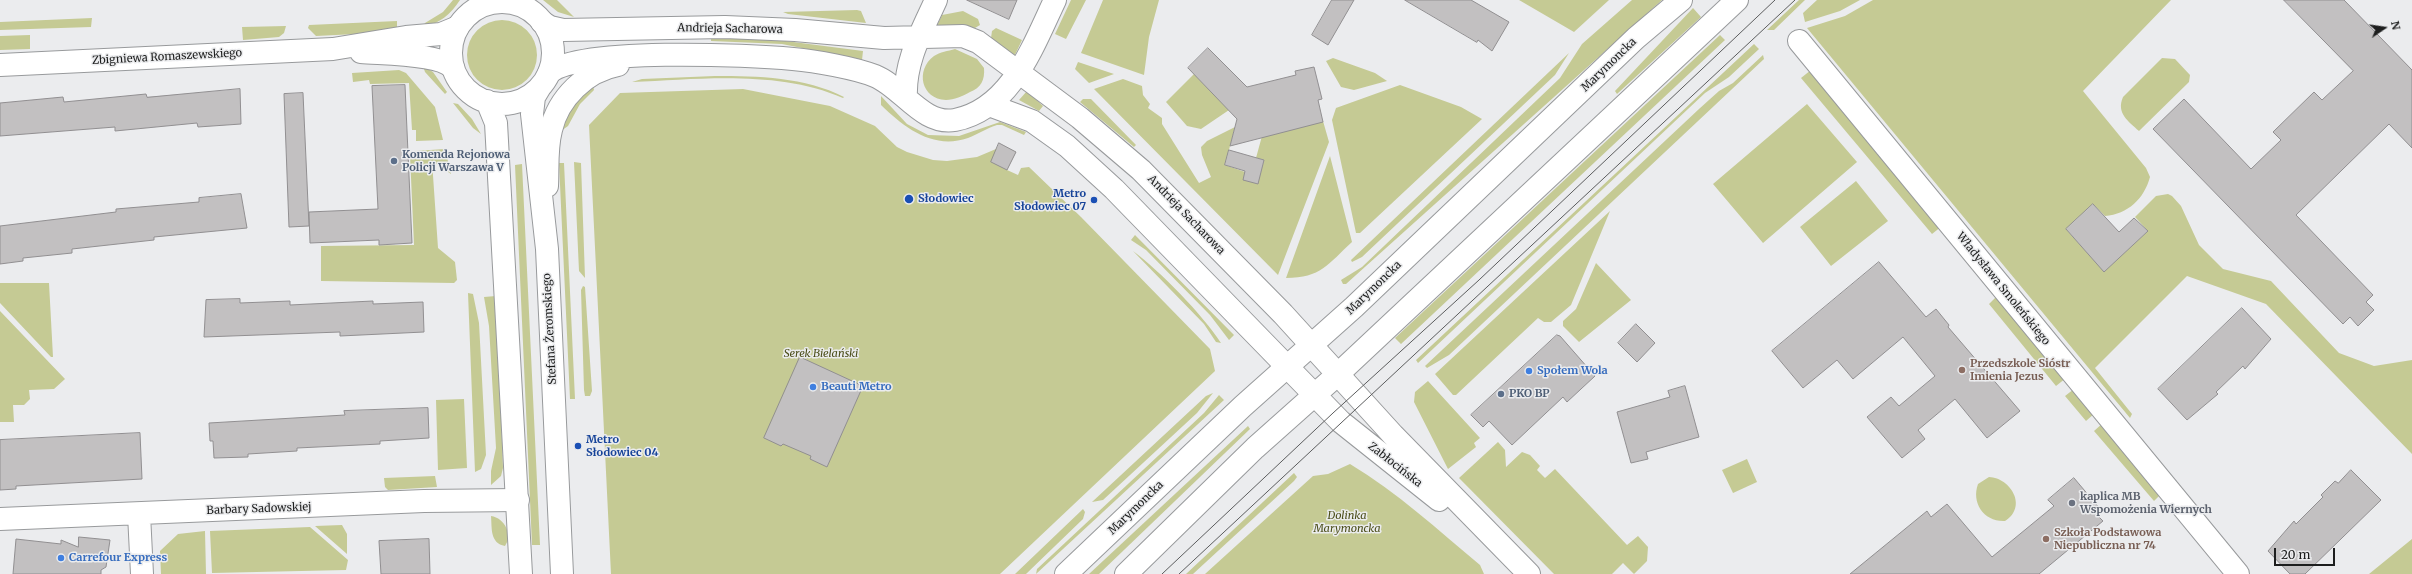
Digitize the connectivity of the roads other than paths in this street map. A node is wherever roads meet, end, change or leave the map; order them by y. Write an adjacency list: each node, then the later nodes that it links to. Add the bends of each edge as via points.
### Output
1 (936, 0): 9 (street)
2 (1055, 0): 15 (street)
3 (1680, 0): 21 (street, Marymoncka, via 1636,38)
4 (1737, 0): 23 (street)
5 (477, 4): 6 (street); 8 (street)
6 (522, 4): 7 (street)
7 (542, 22): 9 (street, Andrieja Sacharowa, via 563,30 725,27); 16 (street, via 548,32 552,48)
8 (458, 27): 11 (street, Zbigniewa Romaszewskiego, via 440,34); 14 (street, via 451,47)
9 (919, 38): 15 (street, via 964,36 978,42); 17 (street, via 907,70)
10 (1799, 41): 35 (street, Władysława Smoleńskiego)
11 (334, 49): 13 (street, Zbigniewa Romaszewskiego); 14 (street, Zbigniewa Romaszewskiego, via 427,57 445,62)
12 (669, 55): 16 (street, via 592,60 561,65); 17 (street, via 736,55 795,59 872,75 890,84); 20 (street, via 602,69 577,86 559,109 548,144)
13 (0, 65)
14 (453, 68): 18 (street, via 465,89)
15 (1018, 72): 19 (street); 21 (street, Andrieja Sacharowa, via 1132,161)
16 (544, 80): 18 (street, via 519,100 503,104); 20 (street, Stefana Żeromskiego, via 534,97 532,114)
17 (906, 98): 19 (street, via 930,116 945,121 969,116)
18 (487, 101): 25 (street, via 496,123)
19 (989, 106): 22 (street, via 1032,121 1064,143 1114,189)
20 (547, 249): 31 (street, Stefana Żeromskiego)
21 (1311, 345): 22 (street, Marymoncka); 23 (street, Andrieja Sacharowa)
22 (1287, 366): 24 (street); 32 (street, Marymoncka)
23 (1337, 375): 24 (street); 28 (street, Zabłocińska)
24 (1315, 394): 28 (street, Zabłocińska, via 1358,436 1455,512); 33 (street, via 1255,448)
25 (518, 500): 26 (street, Barbary Sadowskiej, via 424,501); 30 (street)
26 (139, 514): 27 (street, Barbary Sadowskiej); 29 (street)
27 (0, 519)
28 (1482, 528): 34 (street, Zabłocińska)
29 (142, 574)
30 (521, 574)
31 (562, 574)
32 (1066, 574)
33 (1126, 574)
34 (1528, 574)
35 (2238, 574)

